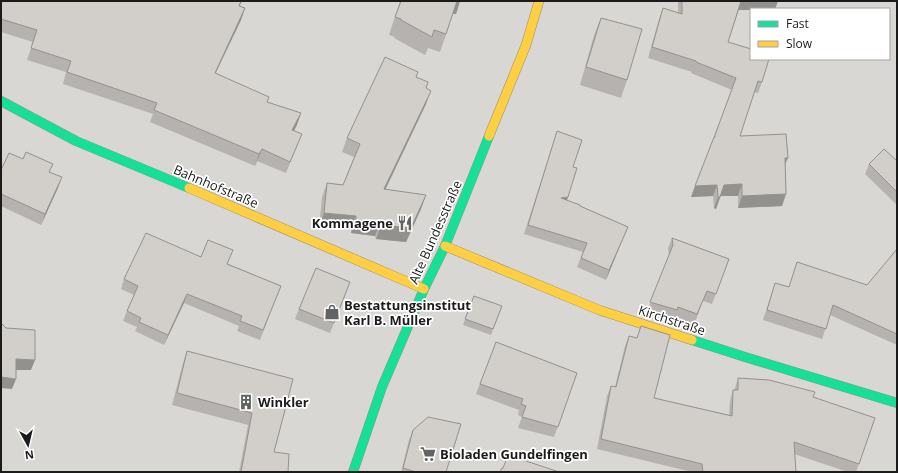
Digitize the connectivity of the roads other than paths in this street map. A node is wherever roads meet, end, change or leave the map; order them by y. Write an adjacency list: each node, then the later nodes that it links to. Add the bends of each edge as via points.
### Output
1 (539, 1): 3 (street, Alte Bundesstraße, via 526,45)
2 (1, 101): 4 (street, Bahnhofstraße, via 76,141)
3 (445, 246): 4 (street, Alte Bundesstraße); 5 (street, Kirchstraße, via 599,310)
4 (424, 289): 6 (street, Alte Bundesstraße, via 382,387)
5 (897, 403)
6 (353, 472)

